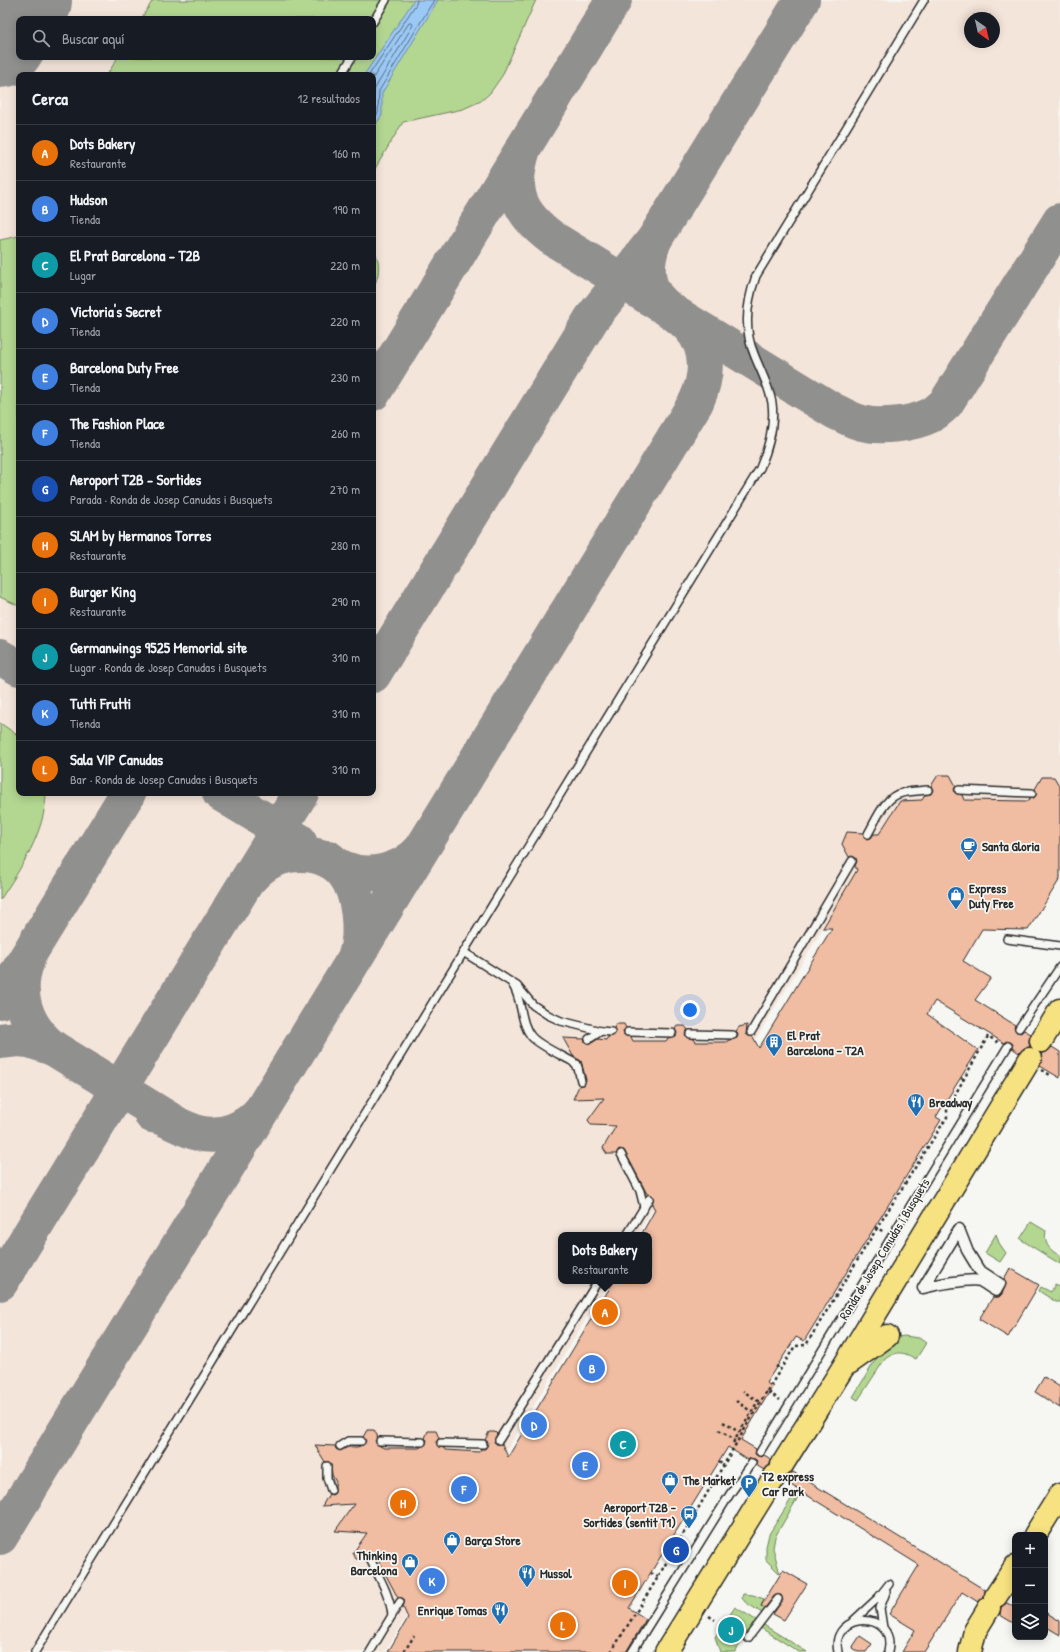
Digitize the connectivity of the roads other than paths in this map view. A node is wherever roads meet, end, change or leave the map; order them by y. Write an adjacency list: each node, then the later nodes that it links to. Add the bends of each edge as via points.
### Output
1 (386, 0): 3 (lane)
2 (924, 0): 13 (lane, via 756,276 748,303 747,319 753,353 772,404 771,436 760,468)
3 (376, 17)
4 (350, 60): 5 (lane)
5 (343, 72)
6 (928, 790): 9 (lane, via 893,796 886,803)
7 (959, 790): 8 (lane)
8 (1032, 794)
9 (868, 834)
10 (852, 861): 18 (lane)
11 (1007, 939): 12 (lane)
12 (1060, 946)
13 (465, 953): 15 (lane); 57 (lane)
14 (1060, 967): 17 (lane)
15 (507, 979): 19 (lane, via 522,990 533,1005 548,1015 561,1022); 27 (lane, via 516,990 531,1036 573,1062 577,1066)
16 (1060, 1010): 35 (main road, Ronda de Josep Canudas i Busquets)
17 (1019, 1028)
18 (751, 1029)
19 (601, 1031): 20 (lane); 25 (lane)
20 (611, 1032)
21 (628, 1032): 22 (lane)
22 (672, 1033)
23 (690, 1034): 24 (lane)
24 (733, 1035)
25 (588, 1039)
26 (1008, 1046): 43 (lane, Ronda de Josep Canudas i Busquets)
27 (581, 1081)
28 (621, 1154): 30 (lane, via 644,1199)
29 (649, 1199): 30 (lane)
30 (644, 1207): 32 (lane)
31 (959, 1229): 31 (street, via 923,1288 970,1280 979,1281 996,1291 1000,1284 979,1270)
32 (629, 1232)
33 (596, 1284): 36 (lane)
34 (887, 1336): 35 (main road)
35 (842, 1369): 60 (main road, Ronda de Josep Canudas i Busquets)
36 (499, 1438)
37 (361, 1441): 42 (lane, via 348,1441)
38 (380, 1441): 39 (lane)
39 (422, 1442)
40 (441, 1443): 41 (lane)
41 (483, 1444)
42 (340, 1446)
43 (760, 1452)
44 (752, 1463): 59 (lane)
45 (327, 1466): 46 (lane)
46 (331, 1490)
47 (1060, 1495): 48 (main road)
48 (1037, 1532)
49 (370, 1559): 53 (lane, via 390,1601)
50 (1014, 1568): 63 (main road, via 975,1631)
51 (778, 1599): 56 (lane)
52 (400, 1602): 53 (lane)
53 (392, 1615): 58 (lane)
54 (852, 1622): 55 (lane, via 868,1620); 55 (lane, via 889,1584 880,1608); 61 (lane, via 839,1637)
55 (883, 1628): 62 (lane, via 889,1643)
56 (748, 1638)
57 (35, 1652)
58 (370, 1652)
59 (632, 1652)
60 (666, 1652)
61 (838, 1652)
62 (888, 1652)
63 (970, 1652)

